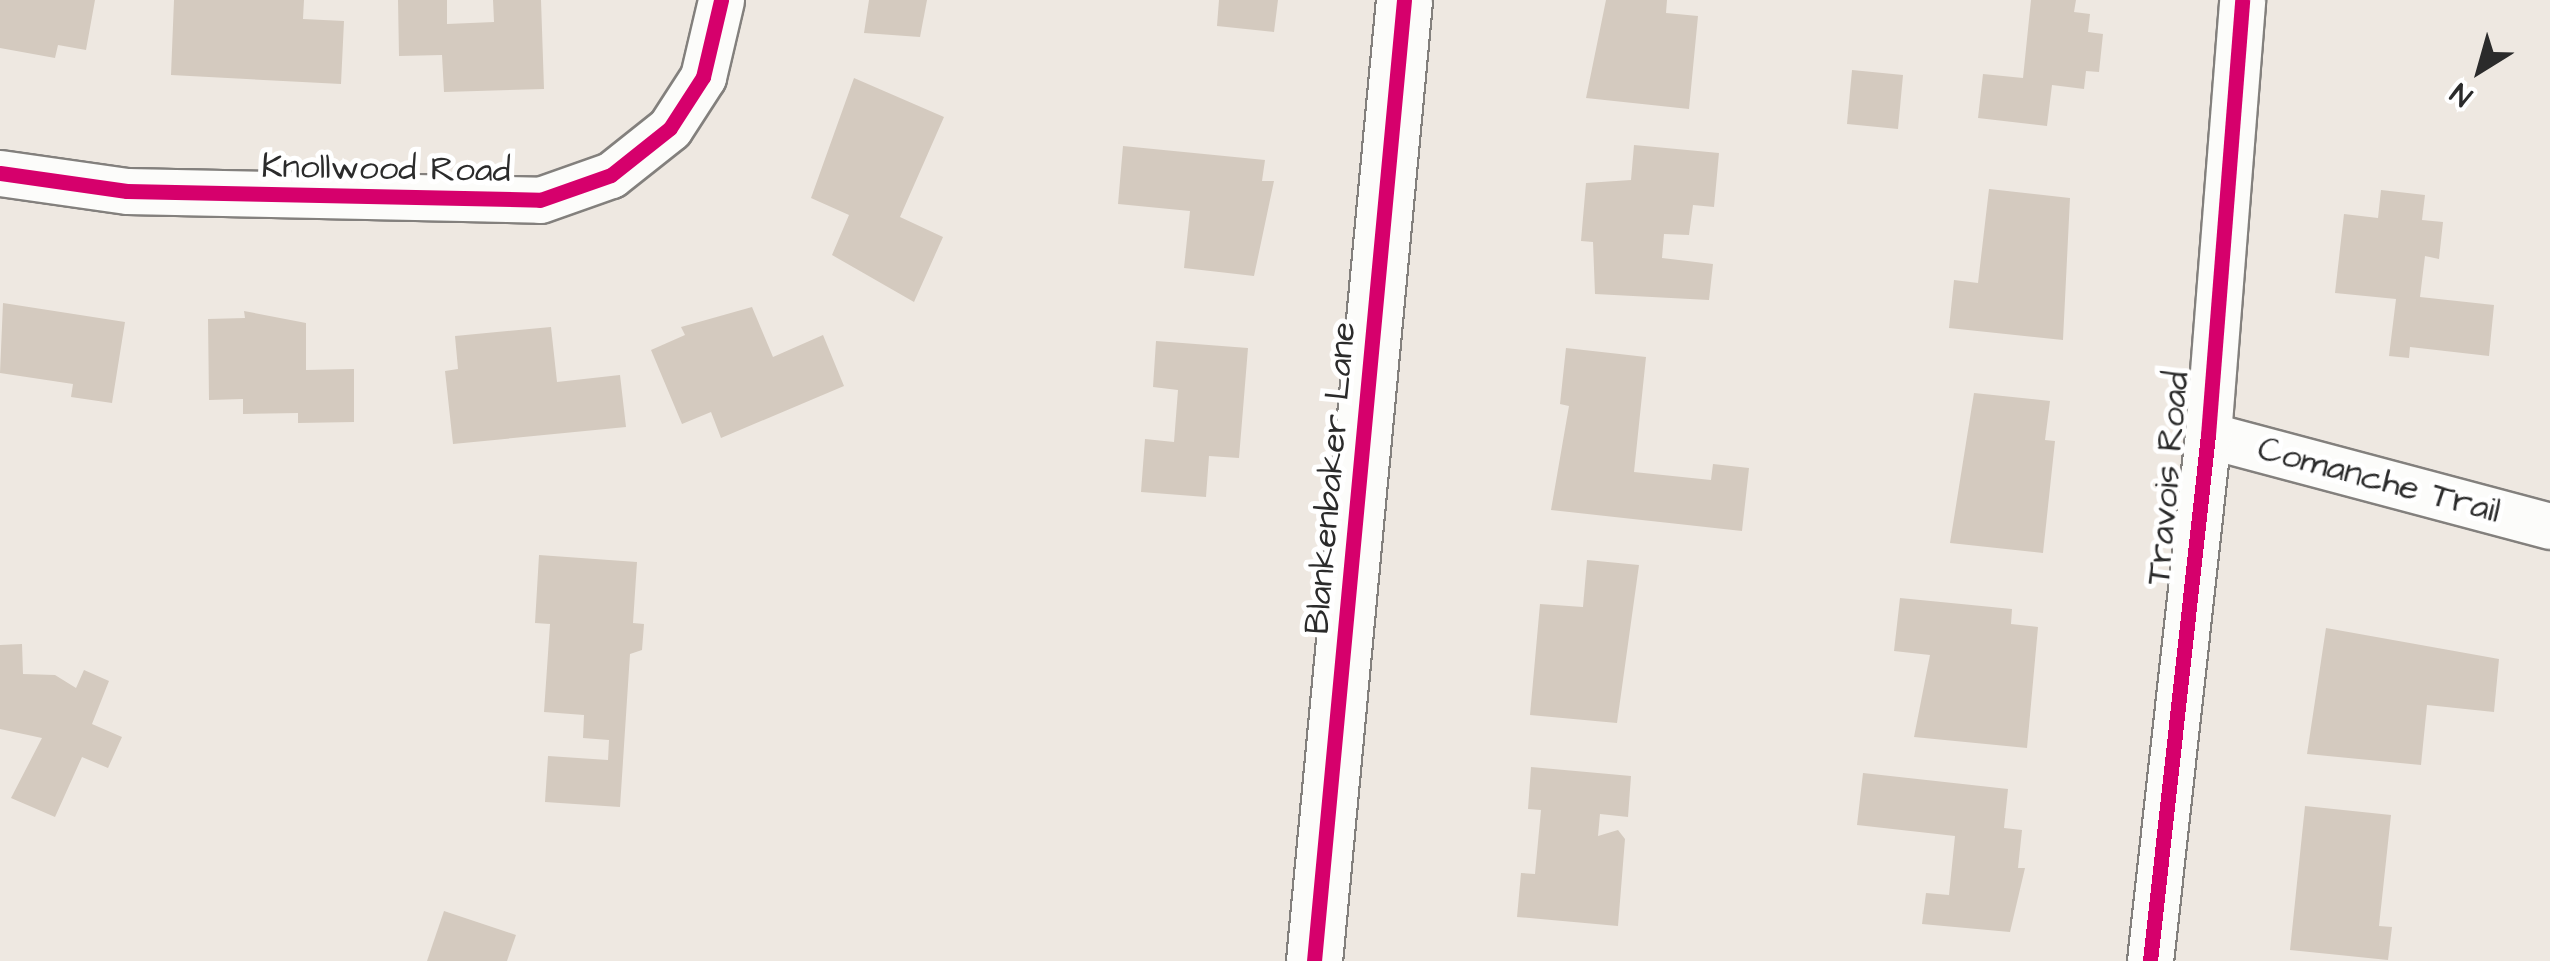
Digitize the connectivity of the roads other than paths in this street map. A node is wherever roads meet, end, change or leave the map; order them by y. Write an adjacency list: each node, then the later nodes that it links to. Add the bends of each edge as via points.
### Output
1 (721, 0): 4 (street, Knollwood Road, via 703,77 670,128 610,175 540,200 127,191)
2 (1404, 0): 7 (street, Blankenbaker Lane)
3 (2242, 0): 5 (street, Travois Road)
4 (0, 173)
5 (2208, 435): 6 (street, Comanche Trail); 8 (street, Travois Road)
6 (2550, 526)
7 (1314, 961)
8 (2150, 961)

